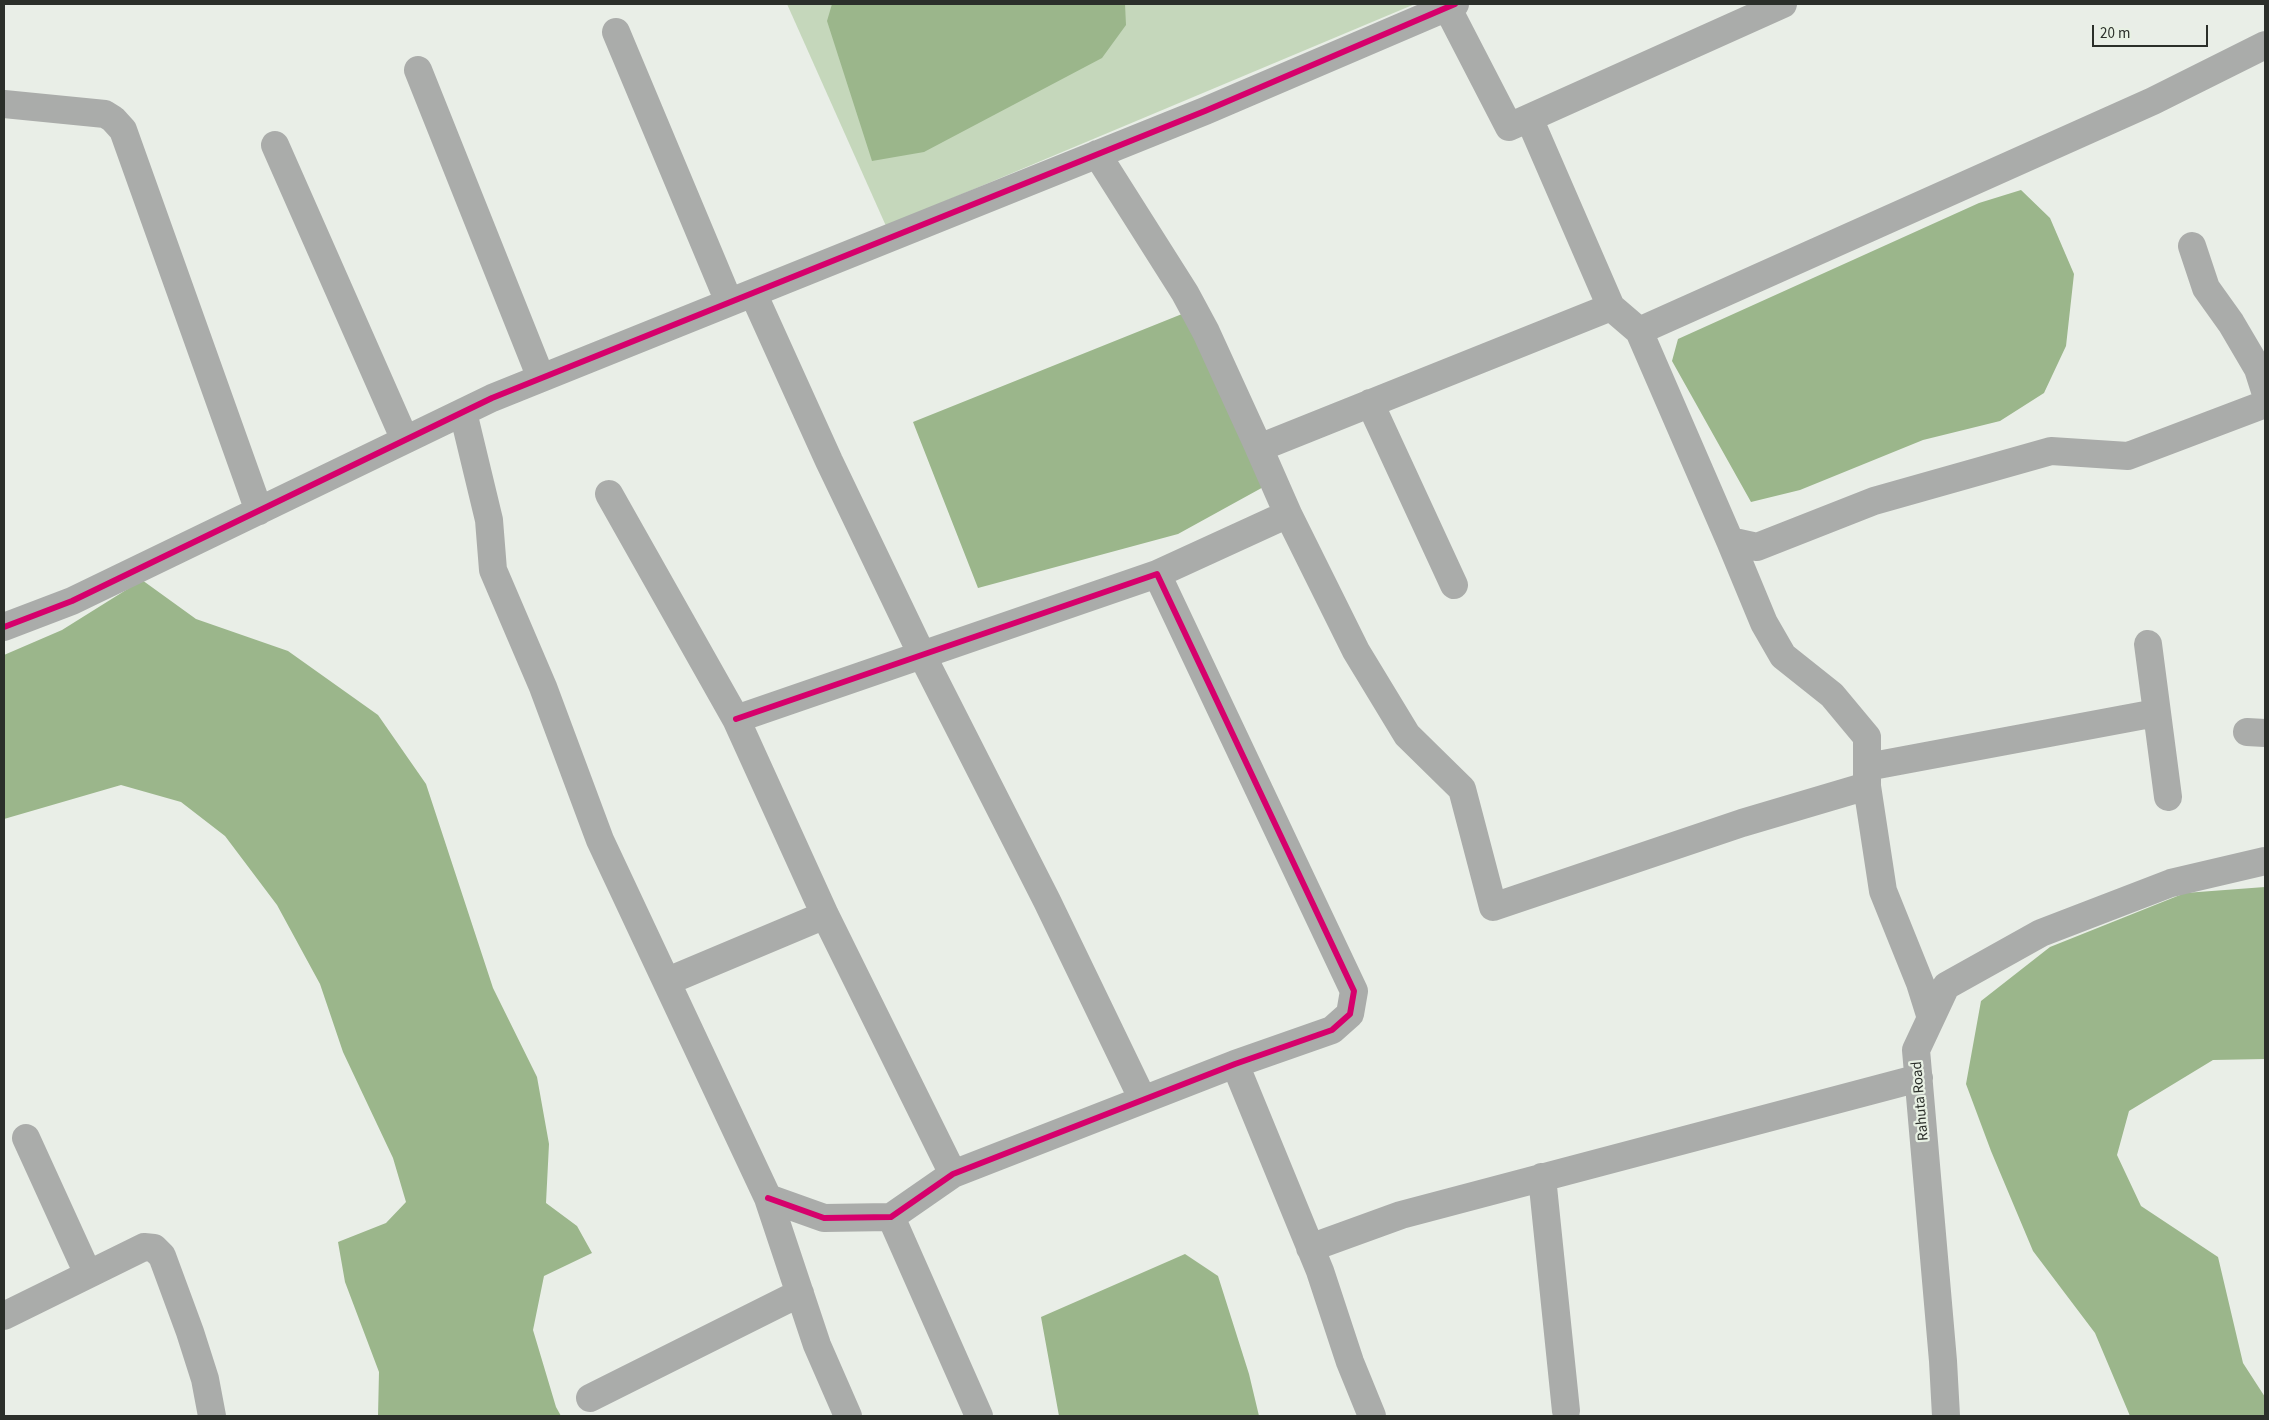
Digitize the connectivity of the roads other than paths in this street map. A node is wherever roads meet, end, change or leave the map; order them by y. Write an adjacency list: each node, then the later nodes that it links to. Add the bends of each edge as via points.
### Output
1 (1783, 4): 7 (street)
2 (1451, 6): 7 (street, via 1509,127); 9 (street)
3 (616, 32): 11 (street)
4 (2264, 50): 13 (street)
5 (418, 70): 14 (street)
6 (4, 104): 22 (street, via 105,114 123,130)
7 (1529, 118): 12 (street)
8 (275, 145): 19 (street)
9 (1097, 154): 11 (street); 20 (street, via 1185,293)
10 (2192, 246): 15 (street, via 2206,288 2258,369)
11 (741, 298): 14 (street); 29 (street, via 829,461)
12 (1611, 307): 13 (street); 16 (street)
13 (1640, 331): 24 (street)
14 (541, 378): 18 (street)
15 (2265, 391)
16 (1370, 404): 20 (street); 26 (street)
17 (2265, 404): 24 (street, via 2128,456 2051,451 1874,501 1757,547)
18 (463, 412): 19 (street); 36 (street, via 489,520 493,570 543,686 600,840)
19 (405, 440): 22 (street)
20 (1259, 448): 23 (street)
21 (610, 494): 31 (street)
22 (259, 511): 27 (street, via 72,601)
23 (1288, 514): 25 (street); 32 (street, via 1356,651 1407,735 1462,789 1493,907 1742,823)
24 (1730, 541): 32 (street, via 1764,623 1784,656 1832,695 1867,737)
25 (1157, 574): 29 (street); 38 (street, via 1354,991 1350,1014 1332,1030)
26 (1454, 584)
27 (4, 627)
28 (2148, 644): 30 (street)
29 (922, 655): 31 (street); 40 (street, via 1047,901)
30 (2156, 713): 32 (street); 33 (street)
31 (736, 719): 35 (street)
32 (1867, 776): 37 (street, via 1883,891)
33 (2168, 797)
34 (2265, 861): 37 (street, Rahuta Road, via 2171,883 2041,933 1946,986)
35 (825, 915): 36 (street); 42 (street)
36 (668, 981): 44 (street)
37 (1931, 1018): 39 (street, Rahuta Road, via 1916,1050)
38 (1235, 1064): 40 (street); 46 (street)
39 (1919, 1078): 43 (street); 56 (street, Rahuta Road)
40 (1142, 1100): 42 (street)
41 (26, 1138): 47 (street)
42 (953, 1174): 45 (street)
43 (1542, 1177): 46 (street, via 1401,1215); 51 (street)
44 (768, 1198): 45 (street, via 824,1218); 48 (street)
45 (891, 1216): 54 (street)
46 (1310, 1248): 55 (street)
47 (88, 1274): 49 (street); 52 (street, via 144,1247 154,1248 162,1256 198,1357)
48 (800, 1293): 50 (street); 53 (street, via 816,1345)
49 (4, 1316)
50 (590, 1398)
51 (1566, 1411)
52 (212, 1416)
53 (848, 1416)
54 (978, 1416)
55 (1372, 1416)
56 (1946, 1416)

